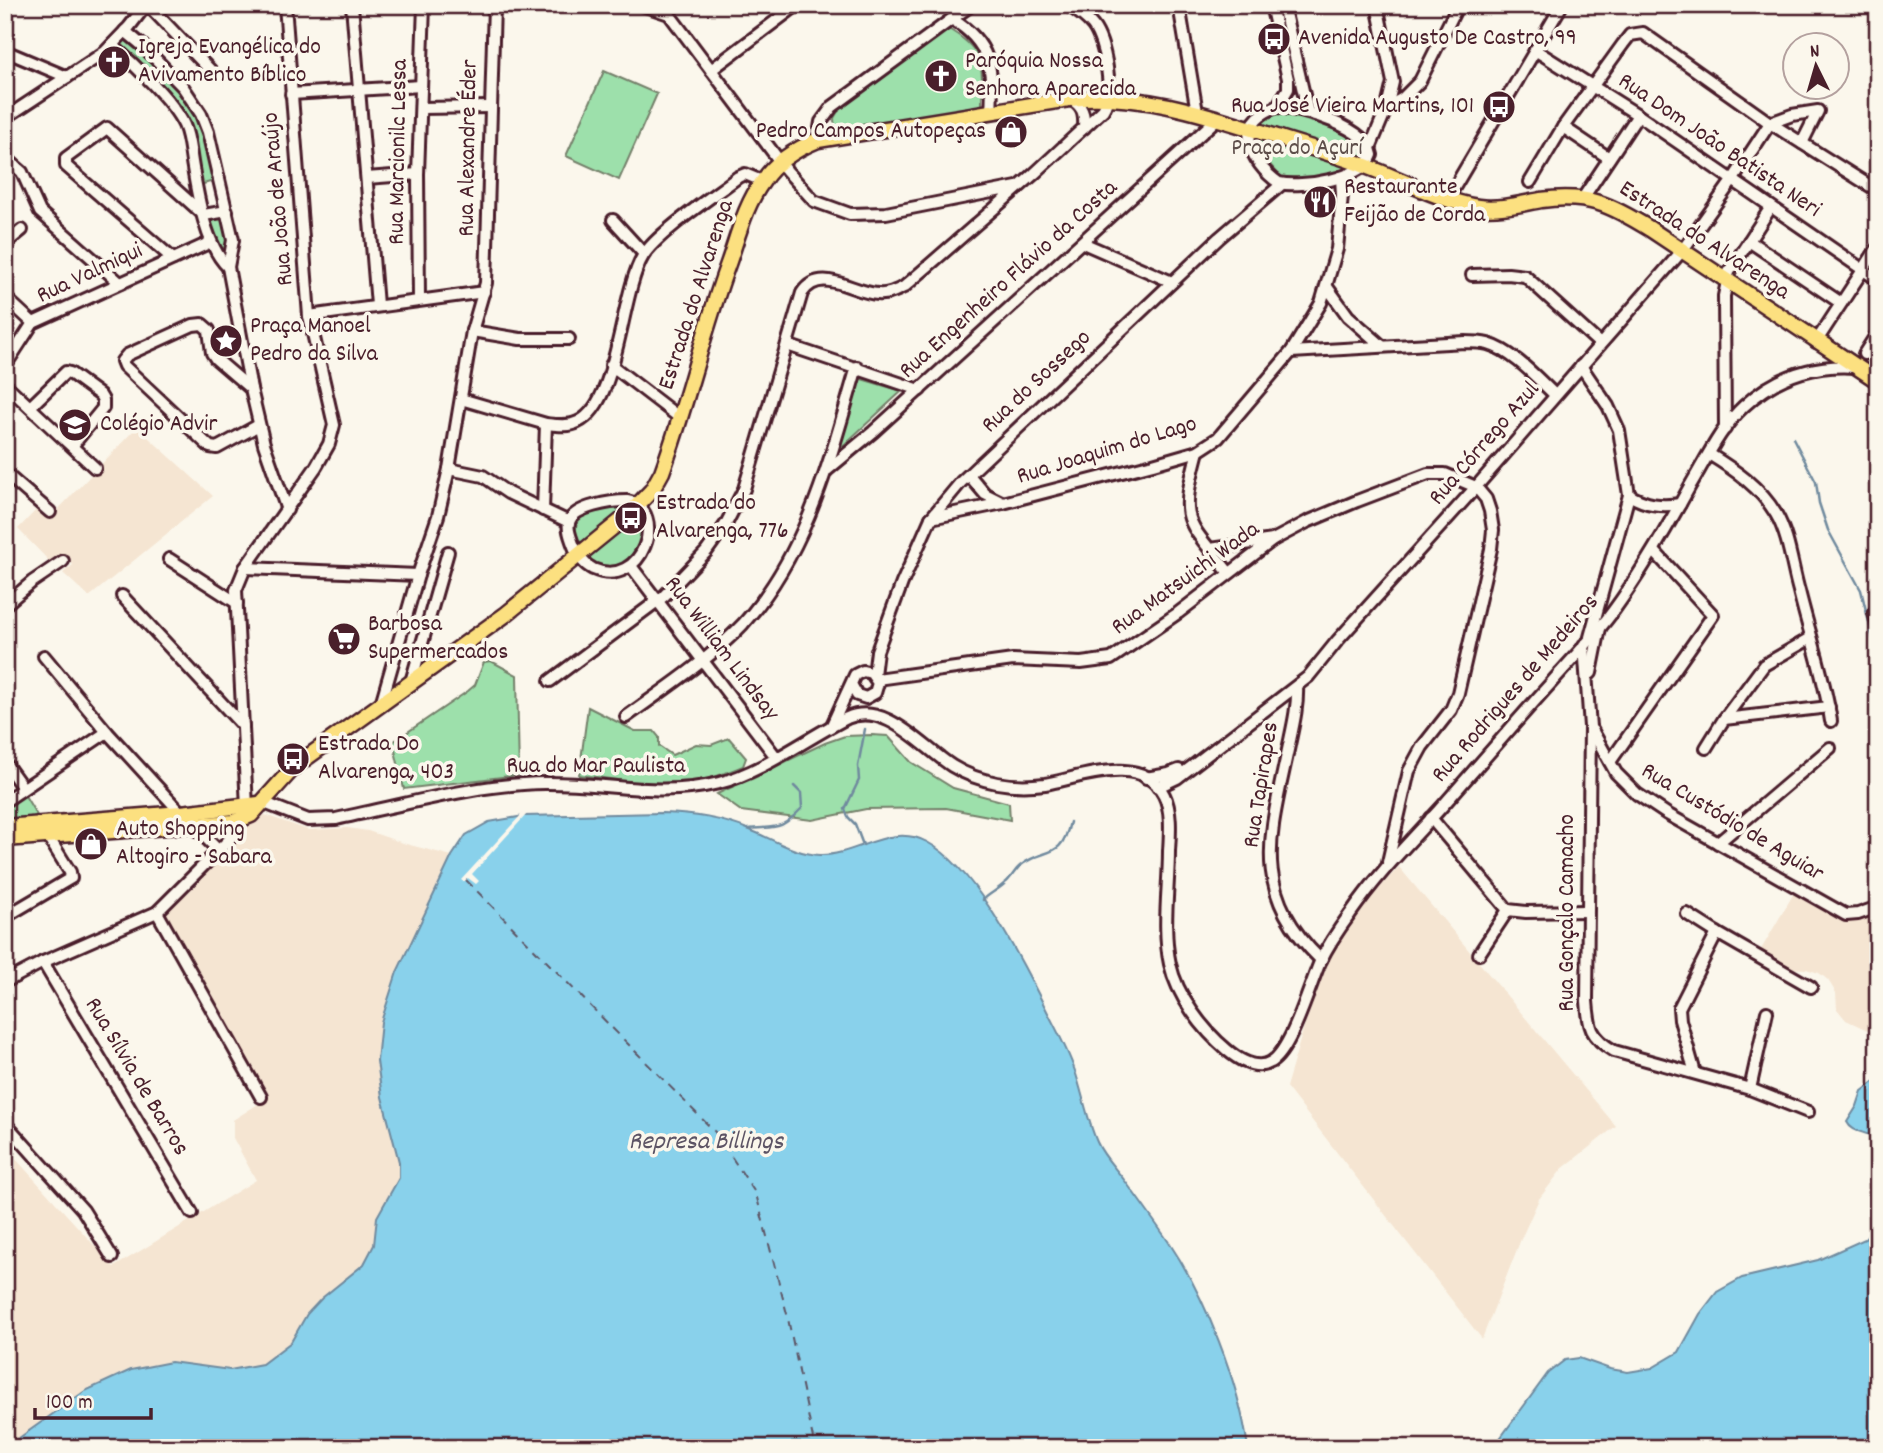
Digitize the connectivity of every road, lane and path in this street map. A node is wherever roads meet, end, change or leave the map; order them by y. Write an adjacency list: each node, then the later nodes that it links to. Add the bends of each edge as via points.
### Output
1 (147, 5): 19 (street); 25 (street)
2 (285, 5): 30 (street, Rua João de Araújo)
3 (352, 5): 29 (street)
4 (424, 5): 27 (street, Rua Marcionilc Lessa)
5 (494, 5): 33 (street, Rua Alexandre Éder)
6 (642, 5): 17 (street)
7 (680, 5): 17 (street)
8 (797, 5): 23 (street)
9 (971, 5): 18 (street)
10 (1067, 5): 31 (street, via 1085,17 1097,33)
11 (1179, 5): 39 (street)
12 (1271, 5): 24 (street)
13 (1283, 5): 24 (street)
14 (1377, 5): 35 (street, via 1393,82)
15 (1458, 5): 35 (street, via 1420,81)
16 (1562, 5): 21 (street)
17 (669, 14): 23 (street)
18 (953, 20): 37 (street, via 971,32 986,53 993,86); 47 (street, via 826,113 821,122)
19 (125, 32): 20 (street); 61 (street, via 195,103 208,132)
20 (113, 45): 26 (street); 64 (street, via 183,123)
21 (1535, 50): 28 (street, Rua Dom João Batista Neri); 65 (street)
22 (5, 51): 26 (street)
23 (711, 70): 52 (street)
24 (1292, 70): 34 (street); 38 (street)
25 (214, 74)
26 (67, 77): 41 (street)
27 (421, 86): 29 (street); 36 (street, Rua Marcionilc Lessa)
28 (1593, 86): 40 (street, Rua Dom João Batista Neri); 43 (street, via 1630,35 1643,33); 44 (street)
29 (359, 90): 30 (street); 56 (street)
30 (291, 94): 93 (street, Rua João de Araújo)
31 (1110, 96): 32 (main road, Estrada do Alvarenga); 39 (main road, Estrada do Alvarenga); 45 (street)
32 (1069, 99): 37 (main road, Estrada do Alvarenga); 45 (street, via 1081,106)
33 (491, 107): 36 (street); 88 (street, Rua Alexandre Éder)
34 (1278, 107): 38 (street); 46 (street, via 1260,115)
35 (1387, 107): 49 (street)
36 (421, 108): 54 (street, Rua Marcionilc Lessa)
37 (991, 111): 47 (main road, Estrada do Alvarenga)
38 (1308, 112): 49 (street, via 1346,129)
39 (1197, 113): 42 (main road, Estrada do Alvarenga)
40 (1638, 115): 51 (street); 58 (street, Rua Dom João Batista Neri)
41 (5, 118)
42 (1218, 118): 46 (main road, Estrada do Alvarenga); 74 (street, Rua Engenheiro Flávio da Costa)
43 (1770, 122): 48 (street); 48 (street, via 1818,111); 58 (street, Rua Córrego Azul)
44 (1563, 127): 51 (street); 59 (street)
45 (1084, 128): 62 (street)
46 (1249, 128): 53 (main road, Estrada do Alvarenga); 60 (street, via 1259,162)
47 (825, 139): 52 (main road, Estrada do Alvarenga, via 797,149)
48 (1802, 144): 63 (street)
49 (1370, 148): 53 (street)
50 (5, 157): 86 (street, via 22,172 40,212)
51 (1609, 158): 66 (street)
52 (780, 162): 57 (main road, Estrada do Alvarenga); 62 (street, via 814,201 850,214 886,213)
53 (1366, 166): 55 (street); 65 (main road, Estrada do Alvarenga)
54 (418, 174): 56 (street); 90 (street, Rua Marcionilc Lessa)
55 (1341, 177): 60 (street); 87 (street, Rua Joaquim do Lago, via 1341,218)
56 (367, 178): 92 (street)
57 (762, 181): 78 (street, via 751,175 738,177); 118 (main road, Estrada do Alvarenga, via 737,237)
58 (1732, 181): 67 (street, Rua Dom João Batista Neri); 77 (street, Rua Córrego Azul)
59 (1530, 182)
60 (1282, 184): 85 (street, Rua do Sossego)
61 (221, 186): 64 (street); 68 (street)
62 (1020, 186): 100 (street, via 915,280 891,293 867,292 824,279 813,282 802,293)
63 (1878, 191)
64 (198, 192): 69 (street)
65 (1448, 198): 66 (main road, Estrada do Alvarenga, via 1478,207)
66 (1583, 198): 77 (main road, Estrada do Alvarenga, via 1618,209)
67 (1771, 207): 72 (street); 81 (street, Rua Dom João Batista Neri)
68 (227, 211): 69 (street); 80 (street, via 233,240)
69 (204, 215): 73 (street); 79 (street, via 107,128 66,158 66,166)
70 (613, 220): 78 (street)
71 (22, 230): 75 (street)
72 (1749, 241): 83 (street); 91 (street)
73 (211, 242): 79 (street, Rua Valmiqui); 80 (street)
74 (1083, 243): 85 (street); 114 (street, Rua Engenheiro Flávio da Costa)
75 (5, 244)
76 (1878, 247): 81 (street)
77 (1682, 251): 83 (main road, Estrada do Alvarenga); 99 (street, Rua Córrego Azul)
78 (644, 254): 105 (street)
79 (173, 258): 86 (street, Rua Valmiqui)
80 (228, 267): 113 (street)
81 (1863, 270): 84 (street, Rua Dom João Batista Neri); 91 (street)
82 (1472, 275): 99 (street, via 1525,276)
83 (1727, 279): 98 (main road, Estrada do Alvarenga); 121 (street)
84 (1878, 280)
85 (1172, 282): 129 (street, Rua do Sossego)
86 (120, 283): 94 (street, Rua Valmiqui)
87 (1327, 287): 101 (street, via 1348,316); 102 (street, Rua Joaquim do Lago)
88 (484, 292): 90 (street); 95 (street, Rua Alexandre Éder)
89 (5, 298): 94 (street)
90 (419, 299): 92 (street)
91 (1842, 303): 98 (street)
92 (377, 306): 93 (street)
93 (309, 316): 135 (street, Rua João de Araújo, via 333,435)
94 (33, 323): 106 (street, Rua Valmiqui)
95 (472, 331): 97 (street, via 520,339); 116 (street, Rua Alexandre Éder)
96 (1878, 332): 103 (street)
97 (569, 339)
98 (1816, 342): 104 (main road, Estrada do Alvarenga)
99 (1600, 344): 107 (street, Rua Córrego Azul)
100 (787, 345): 108 (street); 153 (street, via 744,489 706,552)
101 (1382, 346): 102 (street); 115 (street, via 1485,343 1515,360)
102 (1291, 352): 123 (street, Rua Joaquim do Lago, via 1218,438)
103 (1864, 354)
104 (1838, 356): 109 (street, Rua Rodrigues de Medeiros); 110 (main road, Estrada do Alvarenga)
105 (611, 365): 118 (street); 119 (street, via 601,396 587,415 569,425)
106 (5, 366)
107 (1581, 366): 115 (street, Rua Córrego Azul); 131 (street, via 1619,430)
108 (857, 367): 114 (street); 127 (street)
109 (1825, 368): 110 (street, Rua Rodrigues de Medeiros); 121 (street, Rua Rodrigues de Medeiros, via 1768,386)
110 (1855, 368): 111 (main road, Estrada do Alvarenga)
111 (1878, 381)
112 (5, 384): 117 (street)
113 (251, 389): 120 (street); 120 (street, via 216,359 206,326 193,325 123,358 124,366 210,447 217,448)
114 (920, 390): 127 (street, Rua Engenheiro Flávio da Costa)
115 (1556, 395): 130 (street, Rua Córrego Azul)
116 (461, 399): 119 (street); 126 (street, Rua Alexandre Éder)
117 (30, 407): 122 (street); 122 (street, via 66,372 100,395 103,408)
118 (680, 418): 134 (main road, Estrada do Alvarenga, via 662,472)
119 (546, 424): 136 (street)
120 (259, 425): 135 (street)
121 (1725, 429): 124 (street, Rua Rodrigues de Medeiros)
122 (72, 446): 125 (street)
123 (1198, 451): 132 (street, Rua Joaquim do Lago); 141 (street, via 1186,505 1193,529)
124 (1709, 454): 133 (street, Rua Rodrigues de Medeiros); 159 (street, via 1746,480 1777,515)
125 (95, 468)
126 (449, 469): 136 (street, via 483,476); 150 (street, Rua Alexandre Éder)
127 (826, 471): 163 (street, via 802,535 764,599)
128 (5, 473): 137 (street)
129 (969, 475): 132 (street, Rua Joaquim do Lago, via 985,494); 138 (street, Rua do Sossego)
130 (1476, 487): 140 (street, Rua Matsuichi Wada, via 1445,474 1428,474); 169 (street, Rua Córrego Azul); 201 (street, via 1486,499 1493,530 1486,575 1458,693 1442,723 1414,758)
131 (1629, 495): 133 (street, via 1659,506); 152 (street)
132 (1003, 503): 138 (street, Rua Joaquim do Lago)
133 (1681, 504): 142 (street, Rua Rodrigues de Medeiros)
134 (640, 505): 139 (street, via 603,503 579,512); 144 (main road, Estrada do Alvarenga); 147 (street, via 647,532 642,553)
135 (287, 510): 148 (street, Rua João de Araújo)
136 (543, 510): 139 (street)
137 (50, 513)
138 (931, 518): 161 (street, Rua do Sossego)
139 (569, 522): 144 (street)
140 (1273, 540): 141 (street); 149 (street, Rua Matsuichi Wada)
141 (1210, 549): 149 (street)
142 (1654, 551): 158 (street, Rua Rodrigues de Medeiros); 185 (street, via 1713,615)
143 (448, 552): 166 (street)
144 (578, 556): 147 (street, via 595,570 611,572); 166 (main road, Estrada do Alvarenga)
145 (169, 559): 154 (street)
146 (63, 561): 155 (street)
147 (631, 566): 153 (street, Rua William Lindsay)
148 (246, 568): 150 (street); 154 (street, Rua João de Araújo, via 236,590)
149 (1229, 573): 167 (street, Rua Matsuichi Wada, via 1111,659 1082,663 1013,660)
150 (418, 575): 171 (street, Rua Alexandre Éder)
151 (122, 596): 178 (street)
152 (1600, 597): 158 (street); 160 (street)
153 (659, 600): 163 (street, Rua William Lindsay); 165 (street)
154 (237, 603): 178 (street, Rua João de Araújo)
155 (5, 605)
156 (1878, 609): 157 (street, via 1874,613)
157 (1878, 625)
158 (1601, 626): 160 (street, Rua Rodrigues de Medeiros); 170 (street, Rua Gonçalo Camacho)
159 (1811, 638): 172 (street); 175 (street, via 1764,665)
160 (1587, 642): 170 (street, Rua Gonçalo Camacho); 194 (street, Rua Rodrigues de Medeiros)
161 (877, 651): 164 (street, Rua do Sossego); 167 (street, Rua do Sossego)
162 (44, 656): 180 (street)
163 (704, 659): 173 (street); 183 (street, Rua William Lindsay)
164 (863, 671): 167 (street); 168 (street, Rua do Sossego, via 855,675)
165 (550, 681)
166 (411, 682): 171 (main road, Estrada do Alvarenga)
167 (876, 684): 168 (street, via 861,697); 174 (street, Rua do Sossego)
168 (852, 686): 177 (street)
169 (1297, 686): 184 (street, Rua Córrego Azul); 210 (street, Rua Tapirapes, via 1270,863 1281,907)
170 (1588, 686): 179 (street, Rua Gonçalo Camacho)
171 (381, 704): 193 (main road, Estrada do Alvarenga, via 295,766)
172 (1829, 707): 175 (street); 176 (street)
173 (626, 717)
174 (883, 717): 177 (street, Rua do Mar Paulista, via 855,715); 187 (street, via 956,768 994,782 1032,785 1119,771)
175 (1724, 719): 181 (street)
176 (1831, 721)
177 (832, 725): 183 (street, Rua do Mar Paulista)
178 (243, 726): 193 (street, Rua João de Araújo)
179 (1590, 727): 185 (street, Rua Custódio de Aguiar); 204 (street, Rua Gonçalo Camacho)
180 (107, 732): 190 (street); 195 (street)
181 (1706, 748)
182 (1830, 748): 199 (street)
183 (776, 757): 193 (street, Rua do Mar Paulista, via 722,782 690,789 509,785 336,819 309,820)
184 (1197, 760): 187 (street, Rua Córrego Azul, via 1169,774); 188 (street, Rua Córrego Azul)
185 (1609, 762): 199 (street, Rua Custódio de Aguiar, via 1637,794)
186 (5, 763): 190 (street)
187 (1146, 778): 189 (street)
188 (1177, 778): 189 (street, Rua Córrego Azul); 192 (street)
189 (1158, 787): 192 (street)
190 (23, 788): 191 (street)
191 (5, 802)
192 (1167, 803): 210 (street, Rua Rodrigues de Medeiros, via 1170,965 1189,1005 1210,1034 1238,1059 1263,1066 1272,1062 1283,1050)
193 (252, 808): 195 (main road); 200 (street, Estrada do Alvarenga)
194 (1431, 818): 201 (street, Rua Rodrigues de Medeiros); 203 (street)
195 (185, 819): 196 (main road); 197 (main road); 200 (street)
196 (5, 827)
197 (47, 835): 198 (main road); 207 (street, via 71,878)
198 (5, 839)
199 (1718, 843): 202 (street, Rua Custódio de Aguiar, via 1846,915)
200 (219, 851): 205 (street, Estrada do Alvarenga)
201 (1388, 865): 210 (street, Rua Rodrigues de Medeiros)
202 (1878, 907)
203 (1508, 910): 204 (street); 209 (street)
204 (1587, 911): 215 (street, Rua Gonçalo Camacho, via 1587,1001 1595,1037 1620,1053)
205 (157, 912): 211 (street, Estrada do Alvarenga); 217 (street)
206 (1687, 914): 208 (street)
207 (5, 917)
208 (1717, 933): 213 (street); 215 (street, via 1679,1008)
209 (1479, 954)
210 (1321, 960)
211 (43, 962): 212 (street, Estrada do Alvarenga); 220 (street, Rua Sílvia de Barros)
212 (5, 982)
213 (1811, 987)
214 (1767, 1012): 216 (street)
215 (1695, 1073): 216 (street, Rua Gonçalo Camacho)
216 (1750, 1089): 218 (street, Rua Gonçalo Camacho)
217 (261, 1097)
218 (1808, 1112)
219 (5, 1123): 221 (street, via 83,1210)
220 (192, 1213)
221 (112, 1257)

